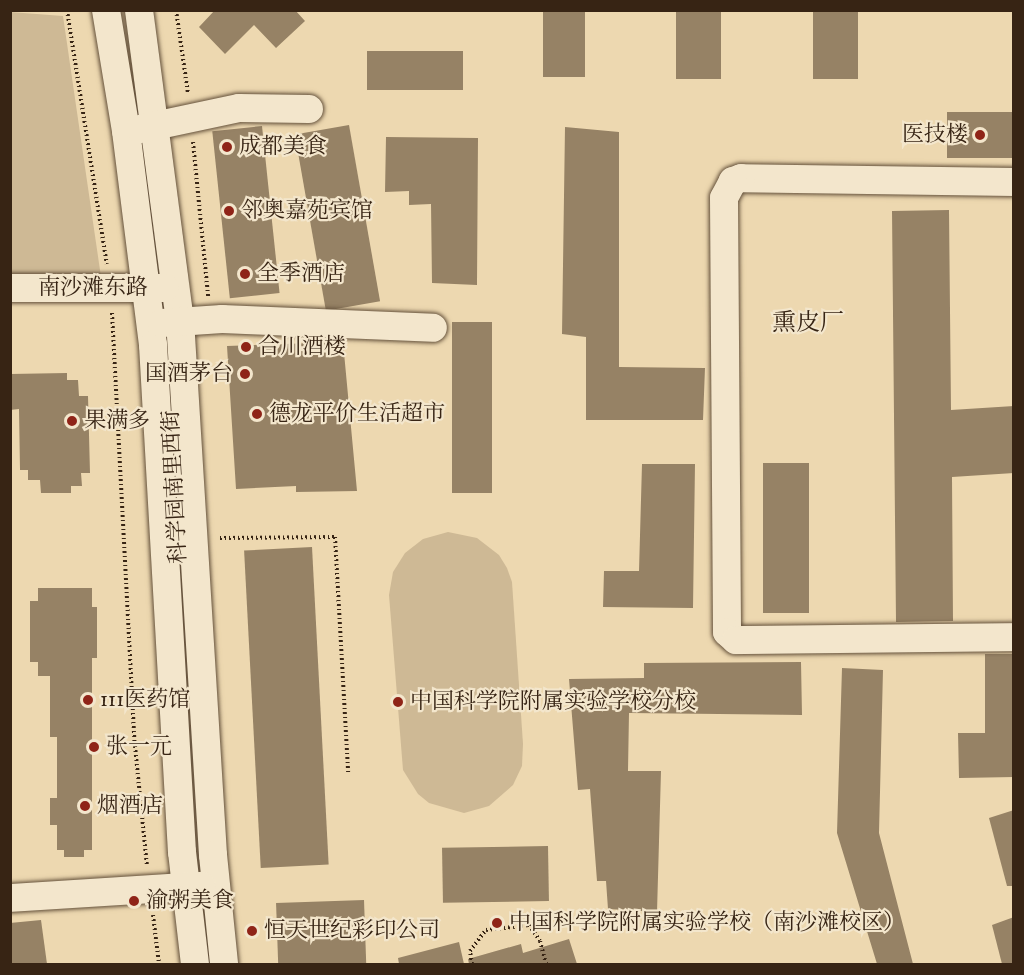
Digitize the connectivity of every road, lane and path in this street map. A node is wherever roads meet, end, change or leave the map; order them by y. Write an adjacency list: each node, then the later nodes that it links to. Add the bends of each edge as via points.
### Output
1 (67, 10): 12 (path)
2 (106, 10): 8 (street)
3 (123, 10): 8 (street, 科学园南里西街)
4 (139, 10): 8 (street)
5 (176, 10): 6 (path)
6 (189, 97)
7 (309, 109): 8 (street, via 239,108)
8 (141, 128): 13 (street, 科学园南里西街)
9 (192, 129): 14 (path)
10 (1014, 182): 18 (street, via 741,178 726,189 724,209 727,632 736,640)
11 (10, 288): 12 (street, 南沙滩东路)
12 (111, 288): 13 (street, 南沙滩东路); 21 (path, via 135,746)
13 (162, 288): 15 (street, 科学园南里西街)
14 (208, 288)
15 (166, 322): 16 (street); 20 (street, 科学园南里西街)
16 (433, 328)
17 (219, 538): 19 (path, via 335,537)
18 (1014, 637)
19 (348, 773)
20 (200, 886): 21 (street); 24 (street); 25 (street, 科学园南里西街); 26 (street)
21 (150, 890): 22 (street); 23 (path)
22 (10, 898)
23 (159, 964)
24 (195, 964)
25 (210, 964)
26 (224, 964)
27 (472, 964): 28 (path, via 470,951 486,930 529,925 540,941)
28 (546, 964)

